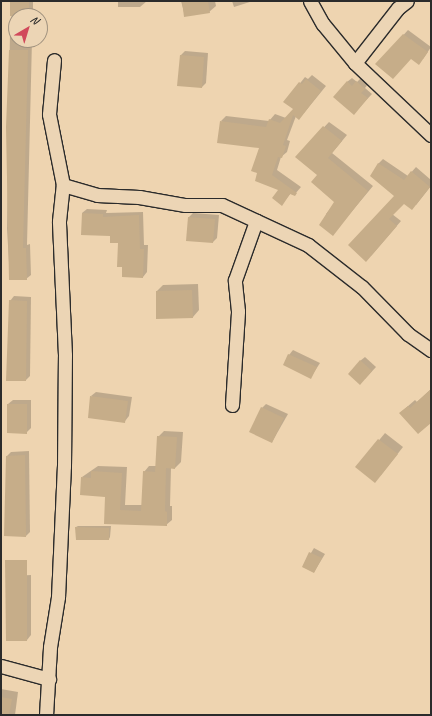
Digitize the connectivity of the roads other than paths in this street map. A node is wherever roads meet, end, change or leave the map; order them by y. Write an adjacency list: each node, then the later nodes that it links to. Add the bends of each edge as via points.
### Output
1 (310, 1): 4 (street, via 323,24)
2 (407, 1): 4 (street, via 398,8)
3 (54, 60): 6 (street, via 49,114)
4 (355, 63): 5 (street)
5 (431, 135)
6 (63, 185): 7 (street, via 97,195 139,197 185,205 222,205); 11 (street, via 60,221 65,355 62,530)
7 (256, 221): 8 (street, via 308,245 362,287 408,334); 9 (street, via 235,280 238,311)
8 (431, 350)
9 (232, 405)
10 (1, 666): 11 (street)
11 (49, 679): 12 (street)
12 (46, 715)

